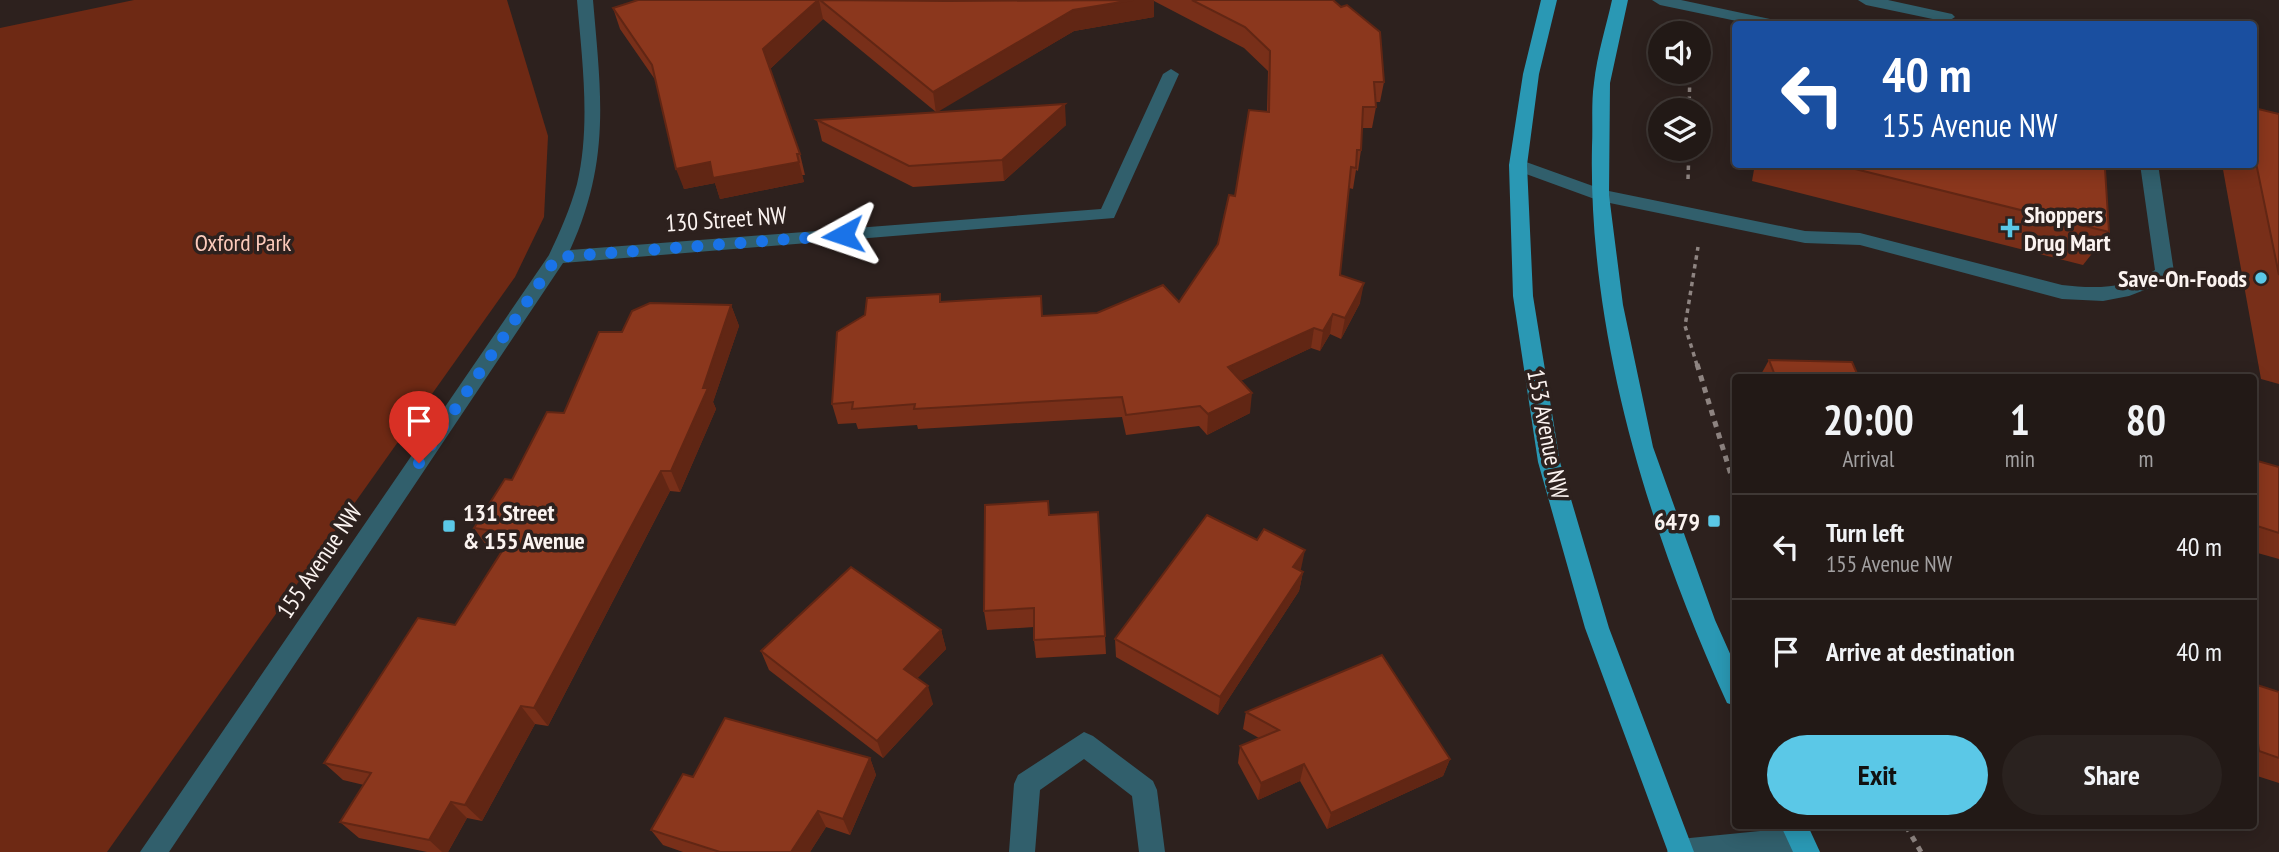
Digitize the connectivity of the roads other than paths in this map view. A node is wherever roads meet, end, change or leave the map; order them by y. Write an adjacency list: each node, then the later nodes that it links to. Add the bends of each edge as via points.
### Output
1 (585, 0): 12 (street, 155 Avenue NW, via 592,104 588,172 575,218)
2 (1549, 0): 9 (main road, 153 Avenue NW, via 1531,74)
3 (1620, 0): 11 (main road, via 1602,82)
4 (1660, 0): 7 (street)
5 (1866, 0): 6 (street)
6 (1947, 17)
7 (1756, 21)
8 (1171, 74): 12 (street, 130 Street NW, via 1108,214)
9 (1518, 165): 11 (street); 18 (main road, 153 Avenue NW, via 1522,296 1549,462 1597,628)
10 (2151, 168): 11 (street, via 2165,272 2150,284 2091,296 1860,239 1805,237)
11 (1600, 195): 13 (main road, via 1612,305 1642,447 1703,620)
12 (557, 257): 15 (street, 155 Avenue NW)
13 (1732, 686)
14 (1800, 839): 18 (street)
15 (153, 852)
16 (1022, 852): 17 (street, via 1027,784 1084,744 1144,790)
17 (1152, 852)
18 (1681, 852)

